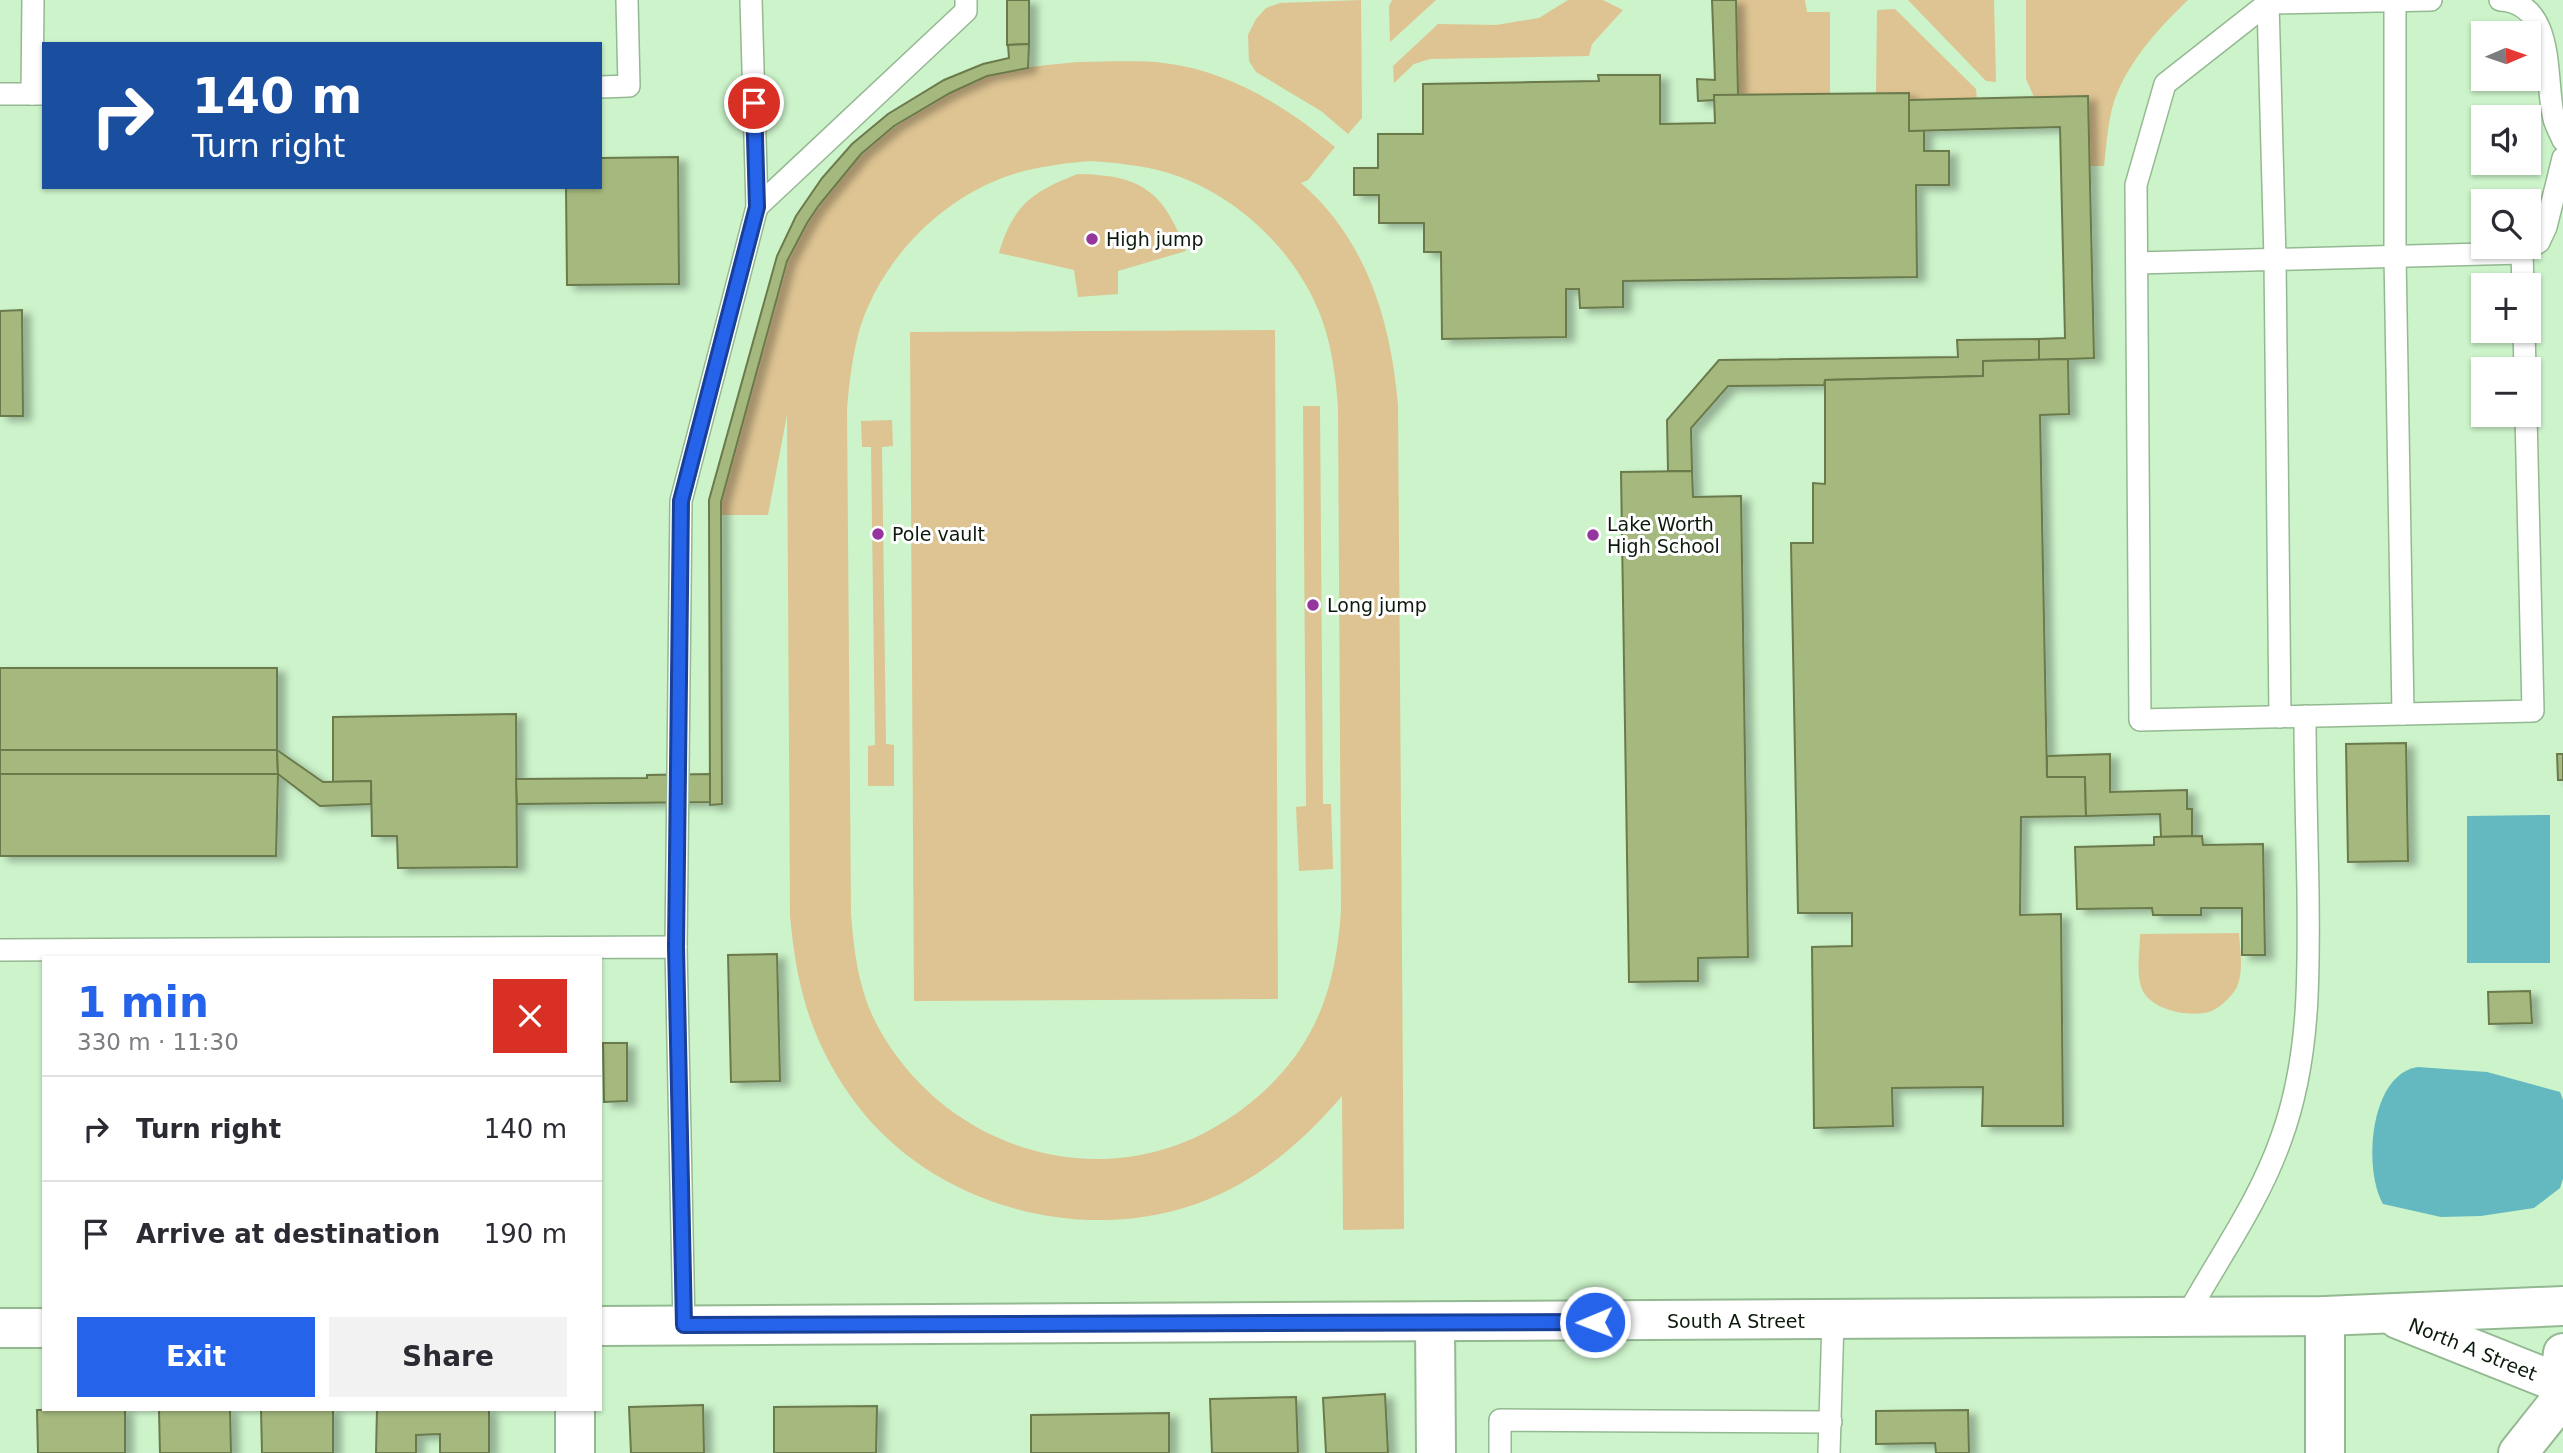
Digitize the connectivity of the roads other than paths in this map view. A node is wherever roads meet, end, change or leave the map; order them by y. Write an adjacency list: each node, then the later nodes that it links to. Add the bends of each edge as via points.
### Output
1 (33, 0): 11 (lane)
2 (627, 0): 9 (lane, via 629,86)
3 (751, 0): 14 (lane)
4 (966, 0): 14 (lane, via 966,10)
5 (2395, 0): 6 (lane); 8 (lane); 17 (lane)
6 (2431, 0)
7 (2500, 0): 12 (lane, via 2512,1 2533,15 2543,39 2554,120)
8 (2268, 3): 18 (lane); 19 (lane, via 2165,84 2136,185)
9 (602, 87)
10 (0, 94): 11 (lane)
11 (38, 94)
12 (2563, 140)
13 (2563, 158): 15 (lane)
14 (757, 207): 24 (lane, via 681,501)
15 (2541, 238)
16 (2471, 254): 17 (lane)
17 (2395, 256): 18 (lane); 21 (lane)
18 (2275, 259): 19 (lane); 23 (lane)
19 (2137, 263): 23 (lane, via 2140,720)
20 (2526, 427): 21 (lane, via 2533,711)
21 (2403, 714): 22 (lane)
22 (2305, 716): 23 (lane); 29 (lane, via 2309,970 2307,1026 2297,1080 2282,1138 2254,1205)
23 (2280, 717)
24 (676, 947): 25 (lane); 32 (lane)
25 (0, 950)
26 (2563, 1306): 27 (street, North A Street)
27 (2386, 1315): 28 (street, North A Street); 36 (street, North A Street)
28 (2325, 1316): 29 (street, South A Street); 43 (street)
29 (2186, 1317): 30 (street, South A Street)
30 (1833, 1320): 31 (street, South A Street); 38 (lane)
31 (1435, 1323): 32 (street, South A Street); 40 (street)
32 (684, 1325): 33 (street, South A Street)
33 (602, 1326)
34 (0, 1328): 35 (street)
35 (42, 1328)
36 (2562, 1385): 44 (street)
37 (575, 1411): 39 (street)
38 (1831, 1422): 41 (lane, via 1500,1420); 42 (lane)
39 (575, 1453)
40 (1436, 1453)
41 (1500, 1453)
42 (1829, 1453)
43 (2325, 1453)
44 (2518, 1453)

